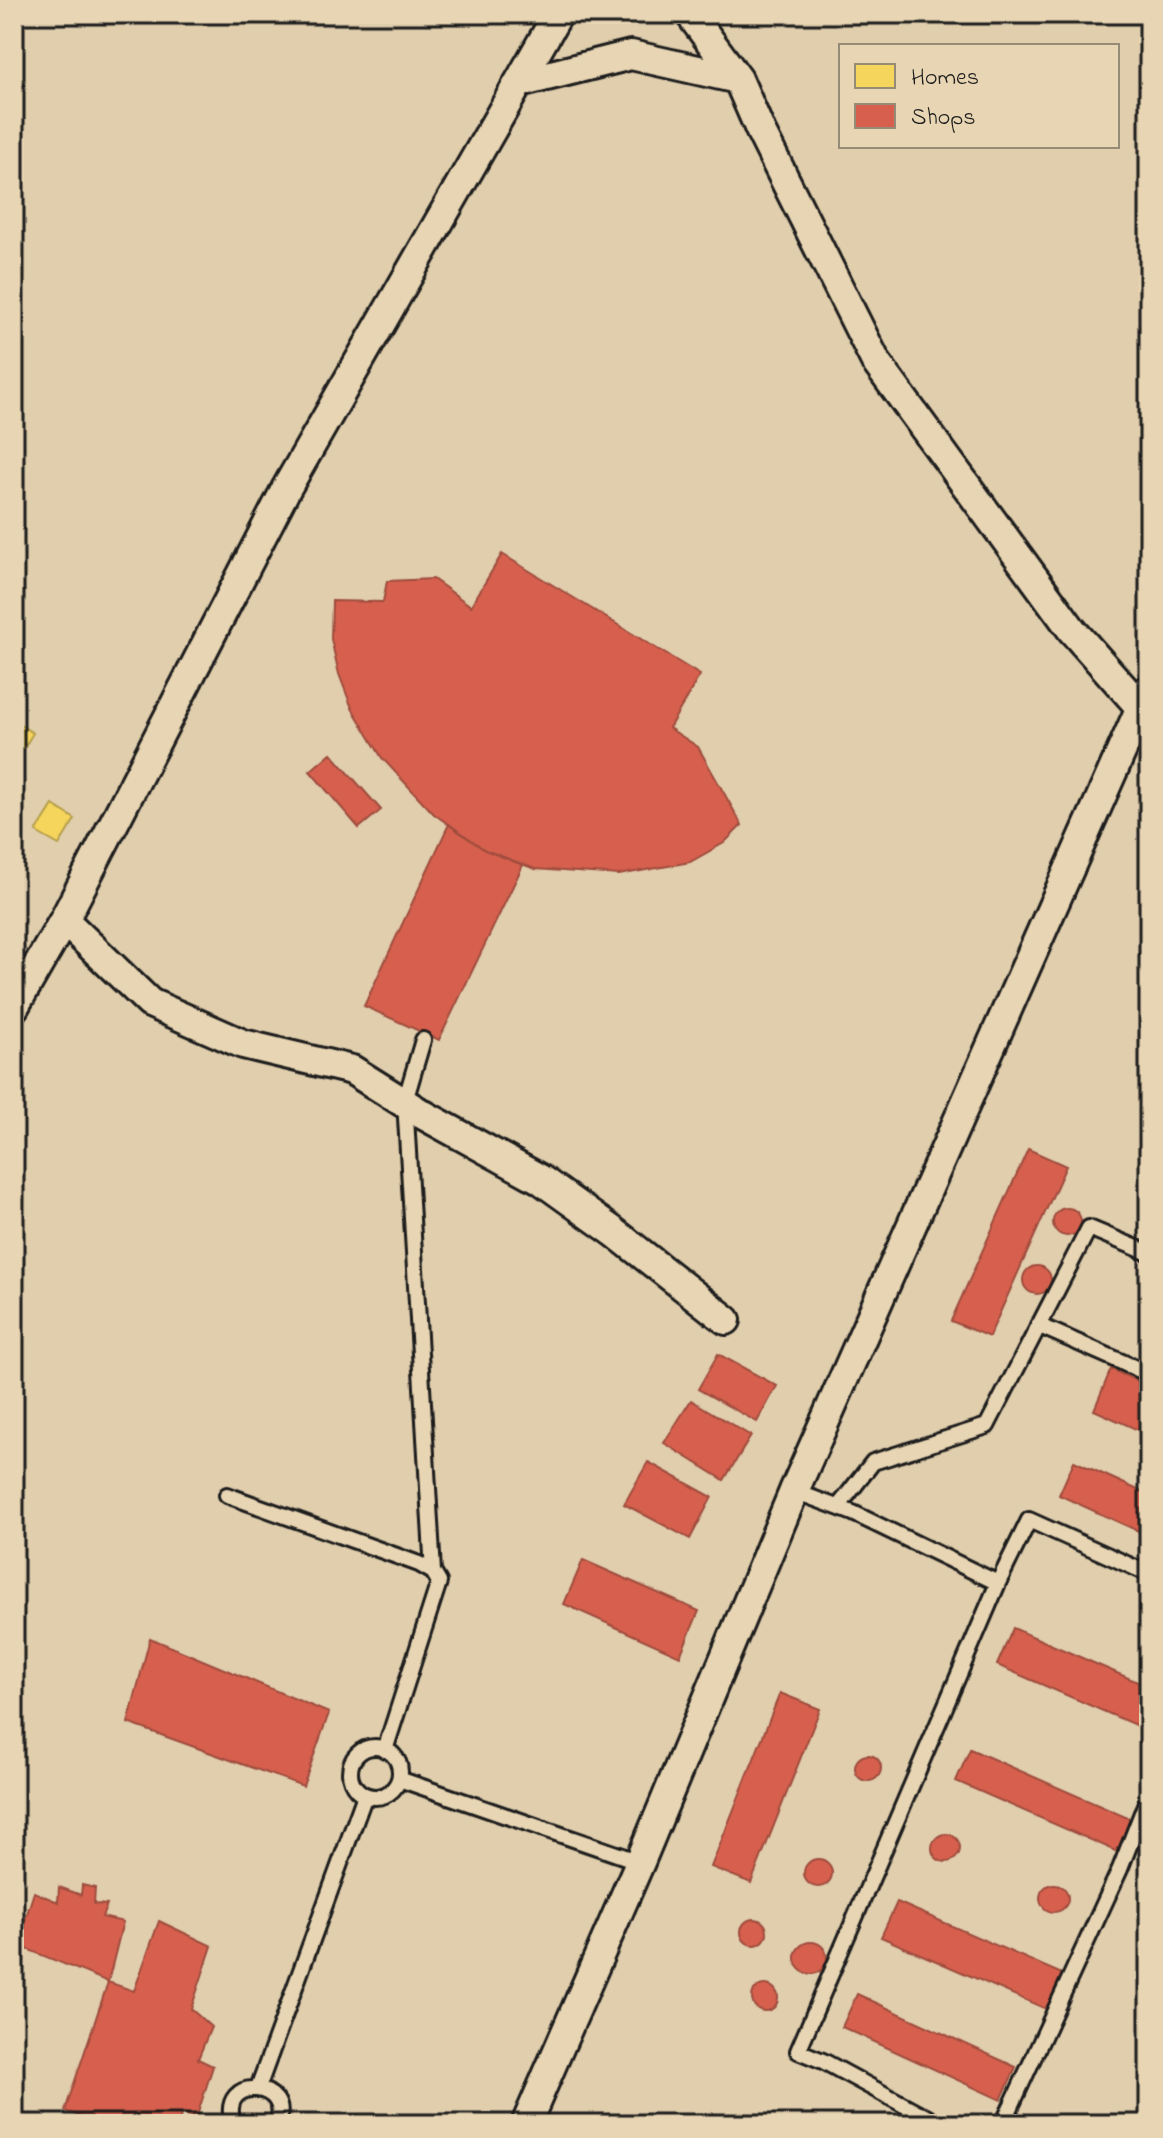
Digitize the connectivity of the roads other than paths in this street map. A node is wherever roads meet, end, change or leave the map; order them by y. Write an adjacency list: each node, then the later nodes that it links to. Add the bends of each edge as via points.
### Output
1 (558, 14): 4 (street)
2 (690, 14): 3 (street)
3 (738, 79): 4 (street, via 631,55); 5 (street, via 876,362 1072,630)
4 (519, 83): 6 (street, via 286,489)
5 (1145, 698): 14 (street)
6 (64, 920): 7 (street); 9 (street, via 150,1003 243,1044 352,1070)
7 (14, 1007)
8 (423, 1040): 9 (lane)
9 (405, 1101): 11 (street, via 540,1179); 17 (lane)
10 (1149, 1253): 12 (lane, via 1089,1228)
11 (726, 1320)
12 (1038, 1325): 13 (lane); 16 (lane, via 987,1426 873,1462)
13 (1149, 1374)
14 (794, 1491): 16 (lane); 24 (street)
15 (227, 1495): 17 (lane)
16 (838, 1507): 19 (lane)
17 (433, 1572): 20 (lane, via 439,1582)
18 (1149, 1574): 19 (lane, via 1029,1520)
19 (998, 1583): 29 (lane, via 798,2051)
20 (385, 1750): 21 (lane, via 399,1765); 22 (lane, via 364,1749 354,1758 354,1786)
21 (399, 1779): 22 (lane, via 379,1797); 24 (lane)
22 (365, 1795): 25 (lane)
23 (1149, 1795): 30 (lane)
24 (640, 1862): 28 (street)
25 (258, 2088): 26 (lane, via 271,2093); 27 (lane, via 233,2099)
26 (282, 2122)
27 (233, 2124)
28 (526, 2124)
29 (939, 2124)
30 (1003, 2124)

